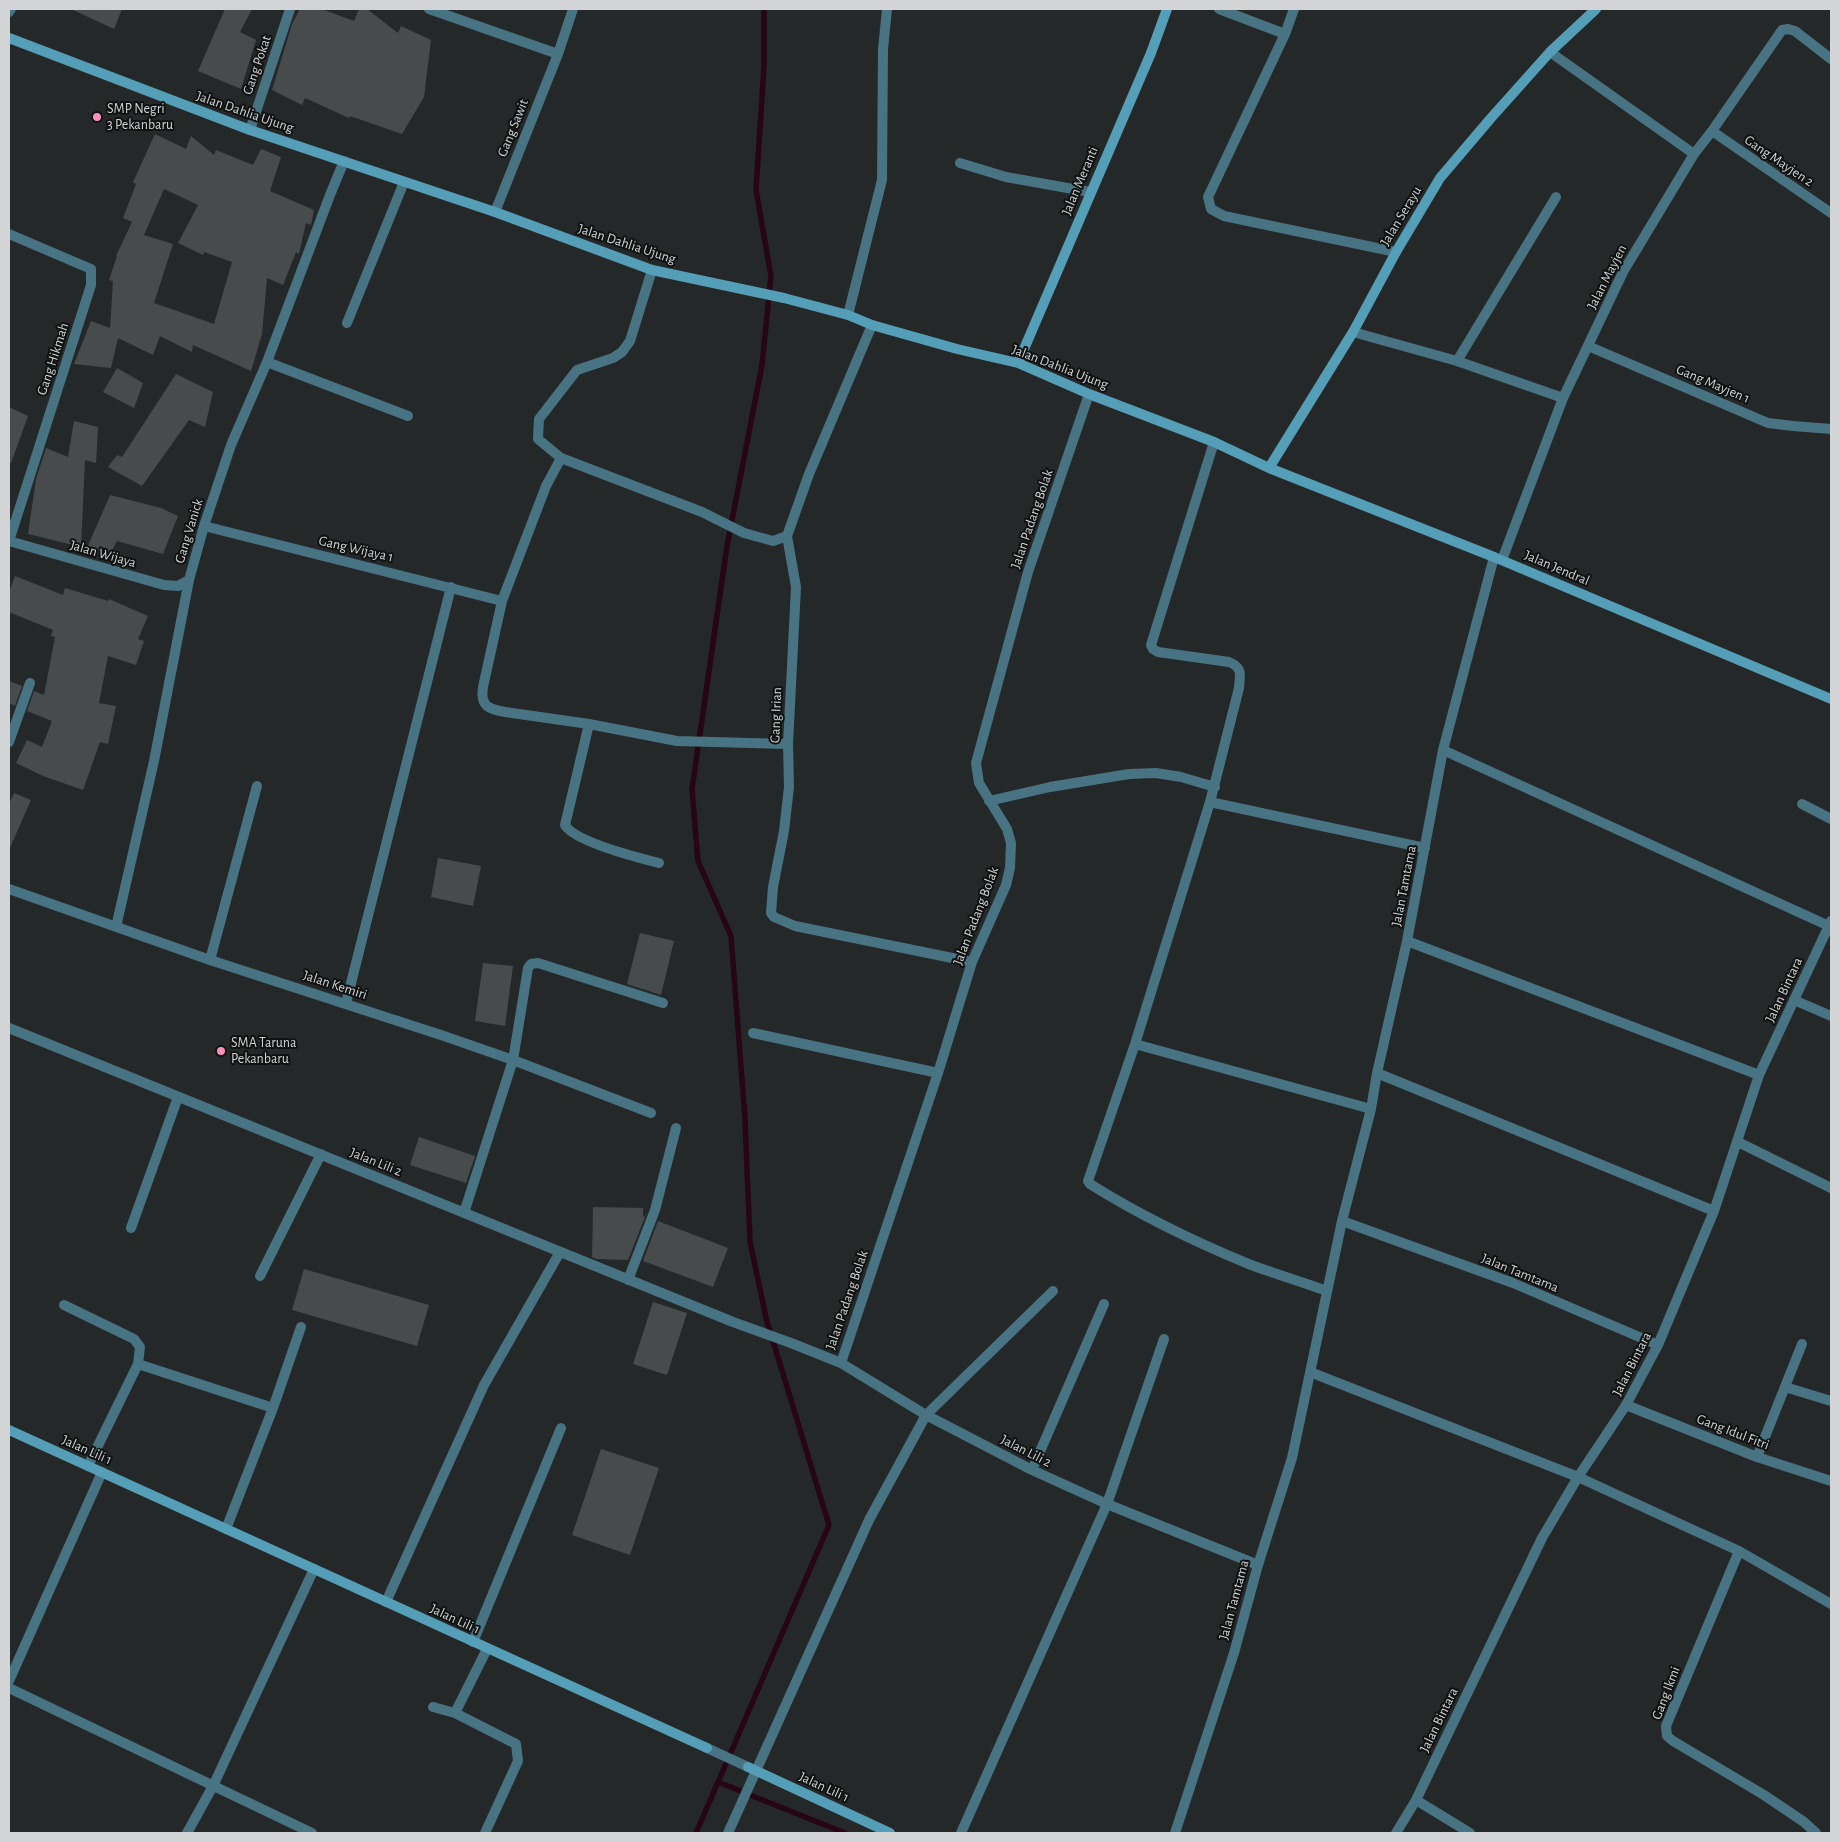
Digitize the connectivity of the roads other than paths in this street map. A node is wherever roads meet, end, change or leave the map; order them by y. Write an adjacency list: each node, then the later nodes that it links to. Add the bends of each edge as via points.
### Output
1 (11, 9): 10 (street)
2 (290, 9): 16 (street, Gang Pokat)
3 (430, 9): 14 (street)
4 (573, 9): 14 (street, Gang Sawit)
5 (887, 9): 29 (street, via 883,49 882,180)
6 (1167, 9): 22 (main road, Jalan Meranti)
7 (1219, 9): 11 (street)
8 (1294, 9): 11 (street)
9 (1596, 9): 13 (main road, Jalan Serayu)
10 (9, 12)
11 (1286, 34): 27 (street, via 1208,197 1211,209 1224,216)
12 (9, 38): 16 (main road, Jalan Dahlia Ujung)
13 (1550, 52): 18 (street); 27 (main road, Jalan Serayu, via 1440,178)
14 (558, 54): 24 (street, Gang Sawit)
15 (1831, 59): 17 (street, Jalan Mayjen, via 1795,31 1782,30)
16 (250, 130): 19 (main road, Jalan Dahlia Ujung)
17 (1712, 131): 18 (street, Jalan Mayjen); 25 (street, Gang Mayjen 2)
18 (1694, 154): 33 (street, Jalan Mayjen, via 1623,272)
19 (344, 161): 21 (main road, Jalan Dahlia Ujung); 35 (street, Gang Vanick)
20 (960, 163): 22 (street, via 1006,177)
21 (404, 182): 24 (main road, Jalan Dahlia Ujung); 30 (street)
22 (1090, 192): 36 (main road, Jalan Meranti)
23 (1556, 197): 34 (street)
24 (494, 212): 28 (main road, Jalan Dahlia Ujung)
25 (1831, 213)
26 (9, 234): 46 (street, Gang Hikmah, via 91,269 91,285)
27 (1396, 252): 32 (main road, Jalan Serayu)
28 (652, 270): 29 (main road, Jalan Dahlia Ujung); 42 (street, via 630,341 622,352 577,370 539,419 538,440)
29 (848, 315): 31 (main road, Jalan Dahlia Ujung)
30 (346, 322)
31 (872, 325): 36 (main road, Jalan Dahlia Ujung); 45 (street, Gang Irian, via 808,474)
32 (1353, 332): 34 (street); 43 (main road, Jalan Serayu)
33 (1588, 346): 38 (street, Jalan Mayjen); 40 (street, Gang Mayjen 1, via 1768,423)
34 (1457, 361): 38 (street)
35 (267, 362): 39 (street); 44 (street, Gang Vanick, via 231,445)
36 (1018, 363): 37 (main road, Jalan Dahlia Ujung)
37 (1090, 394): 41 (main road, Jalan Dahlia Ujung); 59 (street, Jalan Padang Bolak, via 1028,572 976,762 979,783)
38 (1563, 398): 47 (street, Jalan Mayjen)
39 (408, 416)
40 (1831, 429)
41 (1214, 442): 43 (main road, Jalan Dahlia Ujung); 58 (street, via 1150,645 1158,652 1229,662 1240,672)
42 (561, 458): 45 (street, via 702,512 744,534 773,541); 50 (street, via 546,486)
43 (1270, 468): 47 (main road, Jalan Jendral)
44 (204, 526): 48 (street, Gang Vanick); 49 (street, Gang Wijaya 1)
45 (787, 536): 55 (street, Gang Irian, via 796,588)
46 (9, 541): 48 (street, Jalan Wijaya, via 164,585 178,586)
47 (1498, 559): 52 (main road, Jalan Jendral); 56 (street, Jalan Tamtama)
48 (189, 580): 67 (street, Gang Vanick, via 154,761)
49 (451, 587): 50 (street, Gang Wijaya 1); 72 (street)
50 (502, 601): 53 (street, via 483,687 486,705 493,710)
51 (30, 683): 54 (street)
52 (1831, 699)
53 (589, 724): 55 (street, via 676,741); 64 (street, via 566,825 569,831)
54 (9, 742)
55 (788, 744): 70 (street, Gang Irian, via 789,787 773,887 772,915 795,926)
56 (1443, 750): 63 (street, Jalan Tamtama); 66 (street)
57 (257, 786): 69 (street)
58 (1215, 787): 59 (street, via 1156,773 1129,774); 60 (street)
59 (989, 801): 70 (street, Jalan Padang Bolak, via 1007,829 1011,843 1010,868 1006,885)
60 (1210, 802): 63 (street); 77 (street)
61 (1802, 804): 62 (street)
62 (1831, 818)
63 (1425, 848): 68 (street, Jalan Tamtama)
64 (659, 863)
65 (9, 889): 67 (street, Jalan Kemiri)
66 (1830, 924): 71 (street, Jalan Bintara)
67 (116, 926): 69 (street, Jalan Kemiri)
68 (1407, 941): 80 (street, Jalan Tamtama); 81 (street)
69 (210, 960): 72 (street, Jalan Kemiri)
70 (972, 962): 79 (street, Jalan Padang Bolak)
71 (1794, 1000): 74 (street); 81 (street, Jalan Bintara)
72 (346, 1003): 78 (street, Jalan Kemiri)
73 (663, 1003): 78 (street, via 538,963 531,964)
74 (1831, 1016)
75 (9, 1028): 82 (street, Jalan Lili 2)
76 (753, 1033): 79 (street)
77 (1135, 1044): 83 (street); 97 (street, via 1088,1177 1089,1183 1172,1230 1252,1265)
78 (513, 1060): 84 (street, Jalan Kemiri); 90 (street)
79 (938, 1073): 104 (street, Jalan Padang Bolak)
80 (1377, 1073): 83 (street, Jalan Tamtama); 89 (street)
81 (1759, 1075): 86 (street, Jalan Bintara)
82 (178, 1097): 87 (street, Jalan Lili 2); 92 (street)
83 (1371, 1109): 91 (street, Jalan Tamtama)
84 (651, 1113)
85 (676, 1128): 95 (street, via 655,1210)
86 (1738, 1142): 88 (street); 89 (street, Jalan Bintara)
87 (321, 1154): 90 (street, Jalan Lili 2); 94 (street)
88 (1831, 1188)
89 (1714, 1212): 103 (street, Jalan Bintara)
90 (464, 1213): 93 (street, Jalan Lili 2)
91 (1342, 1221): 97 (street, Jalan Tamtama); 103 (street, Jalan Tamtama, via 1514,1283)
92 (131, 1228)
93 (560, 1252): 95 (street, Jalan Lili 2); 125 (street, via 484,1385)
94 (260, 1276)
95 (628, 1280): 104 (street, Jalan Lili 2)
96 (1053, 1291): 111 (street)
97 (1327, 1291): 106 (street, Jalan Tamtama)
98 (1104, 1304): 116 (street)
99 (64, 1305): 105 (street, via 134,1339 140,1347)
100 (301, 1327): 110 (street)
101 (1164, 1339): 120 (street)
102 (1802, 1344): 107 (street)
103 (1658, 1345): 109 (street, Jalan Bintara)
104 (841, 1363): 111 (street, Jalan Lili 2)
105 (138, 1364): 110 (street); 115 (street)
106 (1310, 1372): 118 (street); 123 (street, Jalan Tamtama, via 1292,1458)
107 (1785, 1387): 108 (street); 114 (street)
108 (1831, 1401)
109 (1626, 1405): 114 (street, Gang Idul Fitri); 118 (street, Jalan Bintara)
110 (273, 1408): 121 (street)
111 (926, 1414): 116 (street, Jalan Lili 2); 134 (street, via 869,1520)
112 (561, 1428): 127 (street)
113 (9, 1430): 115 (main road, Jalan Lili 1)
114 (1757, 1457): 119 (street, Gang Idul Fitri)
115 (88, 1466): 117 (main road, Jalan Lili 1)
116 (1032, 1470): 120 (street, Jalan Lili 2)
117 (102, 1472): 121 (main road, Jalan Lili 1); 129 (street)
118 (1578, 1478): 122 (street); 136 (street, Jalan Bintara, via 1542,1538)
119 (1831, 1481)
120 (1107, 1504): 123 (street, Jalan Lili 2); 142 (street)
121 (226, 1529): 124 (main road, Jalan Lili 1)
122 (1739, 1551): 126 (street); 146 (street, Gang Ikmi, via 1666,1726 1667,1736 1764,1795)
123 (1258, 1565): 143 (street, Jalan Tamtama, via 1234,1653)
124 (314, 1569): 125 (main road, Jalan Lili 1); 135 (street)
125 (386, 1602): 127 (main road, Jalan Lili 1)
126 (1831, 1604)
127 (473, 1642): 128 (main road, Jalan Lili 1)
128 (487, 1649): 132 (street); 133 (main road, Jalan Lili 1)
129 (9, 1681)
130 (9, 1688): 135 (street)
131 (433, 1707): 132 (street)
132 (455, 1713): 139 (street, via 516,1744 518,1761)
133 (707, 1748): 134 (street, Jalan Lili 1)
134 (752, 1769): 140 (street, via 750,1786); 141 (main road, Jalan Lili 1)
135 (213, 1786): 137 (street); 138 (street)
136 (1416, 1800): 144 (street, Jalan Bintara); 145 (street)
137 (187, 1833)
138 (312, 1833)
139 (485, 1833)
140 (728, 1833)
141 (890, 1833)
142 (961, 1833)
143 (1175, 1833)
144 (1396, 1833)
145 (1470, 1833)
146 (1816, 1833)

